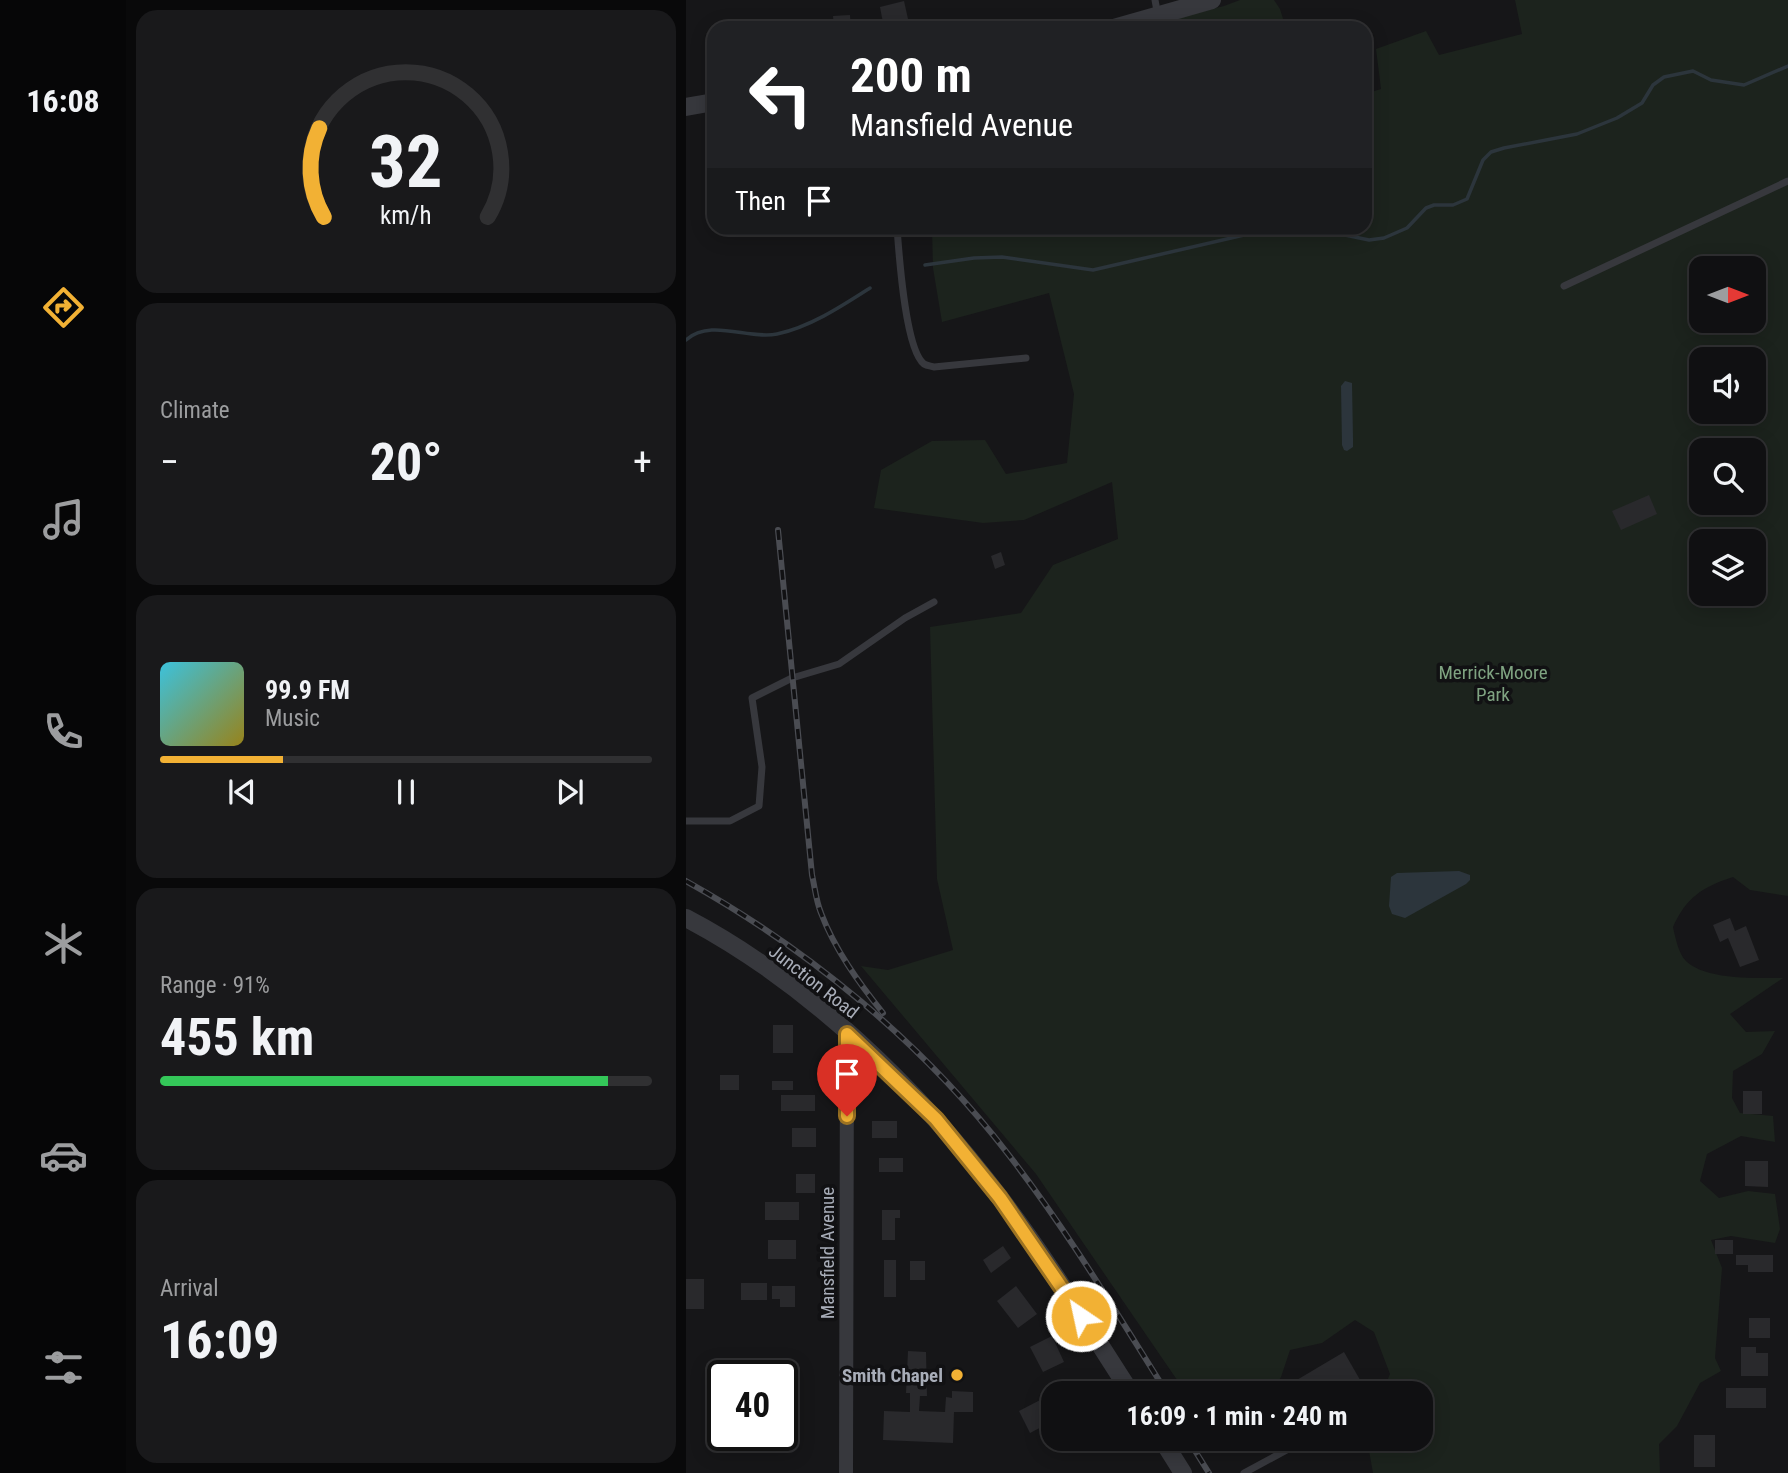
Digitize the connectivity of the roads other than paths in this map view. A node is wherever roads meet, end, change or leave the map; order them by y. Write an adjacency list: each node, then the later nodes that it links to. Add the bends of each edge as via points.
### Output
1 (1212, 0): 2 (street)
2 (1157, 8): 3 (street)
3 (1145, 21)
4 (707, 103): 5 (street)
5 (686, 107)
6 (1788, 181): 8 (lane)
7 (898, 235): 9 (lane, via 907,321 923,363 934,367)
8 (1564, 286)
9 (1026, 358)
10 (934, 602): 11 (lane, via 839,664 792,678 752,698 762,767 759,806 730,821)
11 (686, 821)
12 (686, 918): 13 (street, Junction Road, via 782,979)
13 (847, 1034): 14 (street, Junction Road, via 936,1119 1000,1198); 17 (street, Mansfield Avenue)
14 (1123, 1381)
15 (1169, 1451): 18 (street)
16 (1285, 1451): 19 (lane)
17 (846, 1473)
18 (1183, 1473)
19 (1244, 1473)

